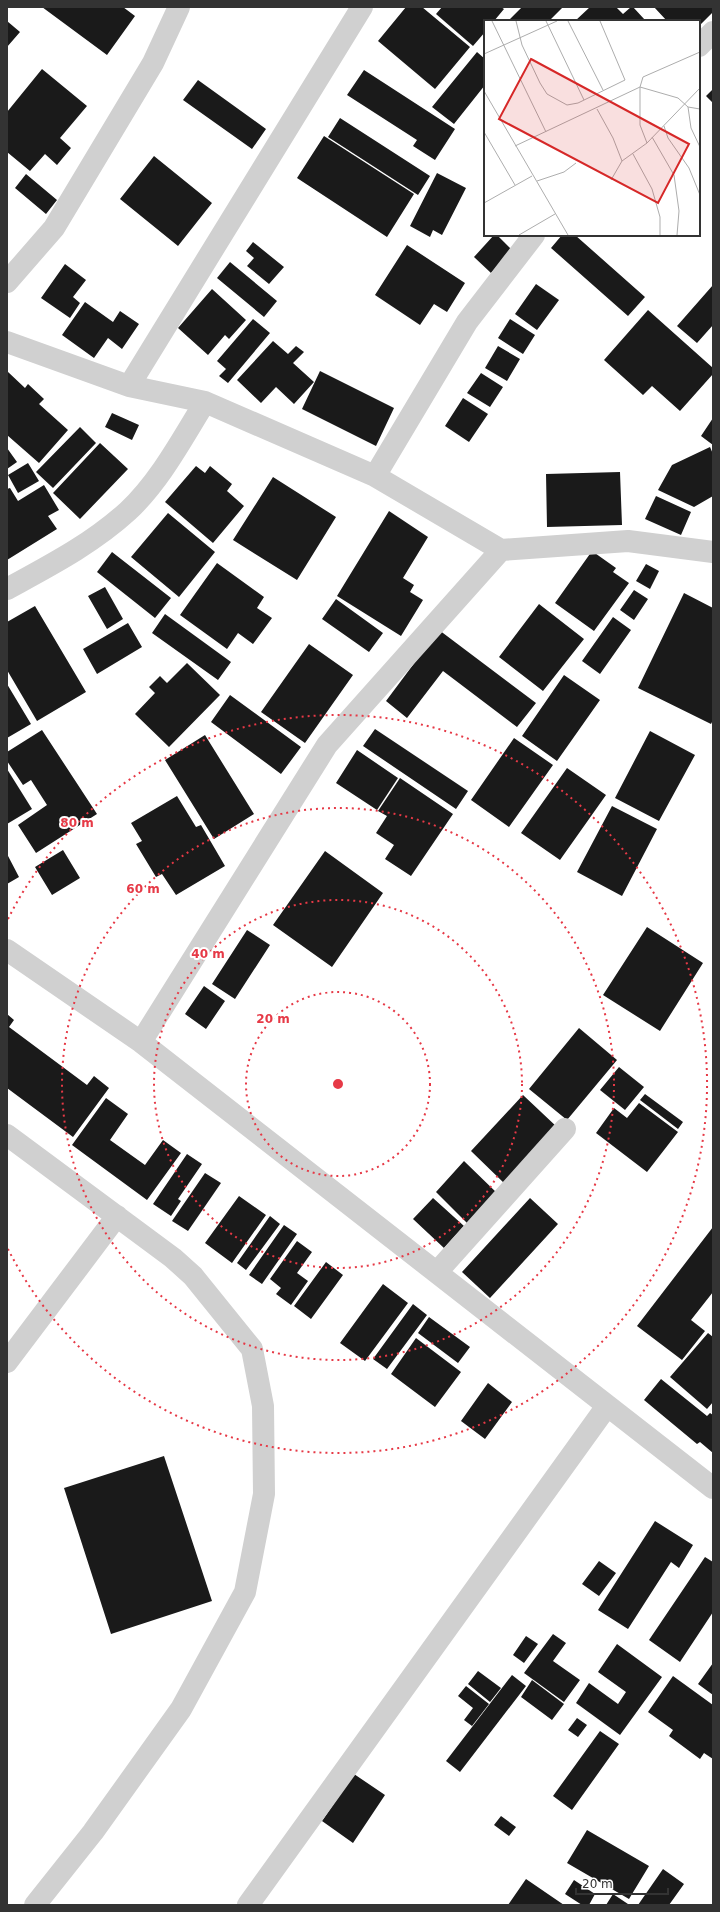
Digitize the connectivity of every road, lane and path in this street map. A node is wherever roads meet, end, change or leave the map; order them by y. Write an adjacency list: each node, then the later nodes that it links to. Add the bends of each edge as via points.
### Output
1 (178, 7): 6 (street, via 153,63 54,228)
2 (362, 7): 8 (street)
3 (713, 32): 4 (street)
4 (700, 45)
5 (533, 236): 10 (street, via 467,322)
6 (7, 282)
7 (7, 342): 8 (street)
8 (129, 386): 9 (street)
9 (205, 402): 10 (street); 13 (street, via 163,470 128,511 72,554)
10 (375, 476): 11 (street)
11 (501, 550): 12 (street, via 628,540); 15 (street, via 327,745)
12 (713, 552)
13 (7, 589)
14 (7, 950): 15 (street)
15 (141, 1042): 19 (street)
16 (565, 1129): 19 (street)
17 (7, 1135): 18 (street)
18 (117, 1216): 20 (street); 23 (street, via 193,1276 252,1349 263,1406 264,1494 245,1592 181,1709 93,1832)
19 (437, 1272): 21 (street)
20 (7, 1362)
21 (608, 1406): 22 (street); 24 (street)
22 (713, 1488)
23 (35, 1905)
24 (248, 1905)

